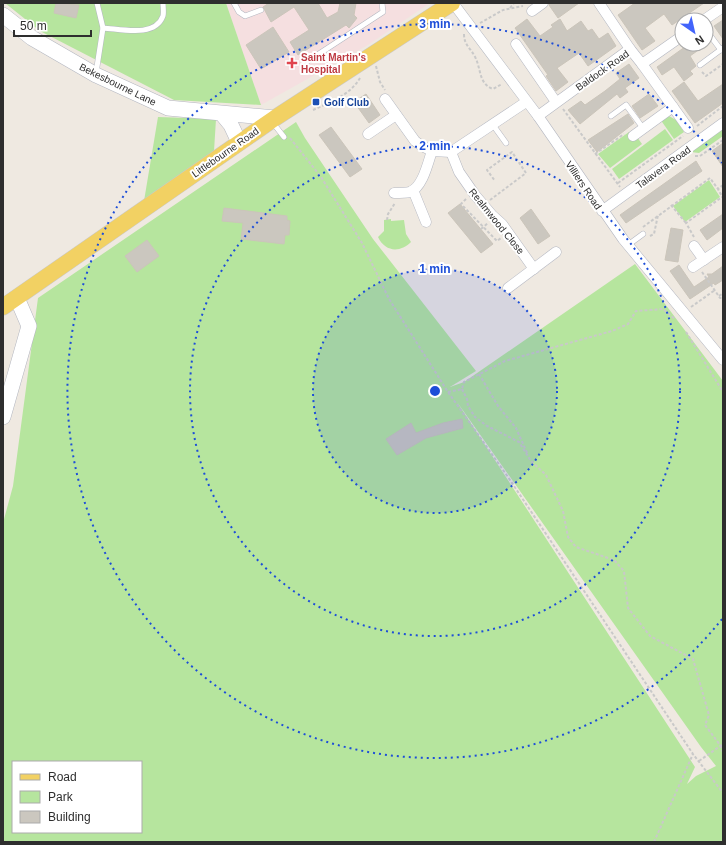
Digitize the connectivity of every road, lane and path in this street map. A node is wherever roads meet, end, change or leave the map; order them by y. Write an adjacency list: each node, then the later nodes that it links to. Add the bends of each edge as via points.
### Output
1 (97, 3): 15 (lane)
2 (163, 3): 15 (lane, via 163,15 155,26 146,31)
3 (234, 3): 12 (lane, via 245,16)
4 (382, 3): 22 (lane, via 383,12)
5 (453, 3): 16 (street, Villiers Road); 40 (main road, Littlebourne Road)
6 (514, 3): 10 (path)
7 (543, 3): 11 (street)
8 (599, 3): 20 (street)
9 (723, 6): 13 (street)
10 (510, 8): 11 (path); 16 (path, via 492,14)
11 (529, 8)
12 (261, 10)
13 (714, 13)
14 (3, 15): 28 (street, Bekesbourne Lane, via 32,38)
15 (103, 28): 28 (lane)
16 (468, 28): 29 (street, Villiers Road); 29 (path, via 464,39 476,59 480,75 485,82 493,89)
17 (714, 40): 21 (lane)
18 (674, 42): 23 (street, Baldock Road)
19 (516, 44): 32 (street)
20 (630, 49): 23 (street, Baldock Road); 32 (street, Baldock Road)
21 (722, 49): 25 (lane)
22 (308, 61)
23 (642, 64): 34 (street)
24 (723, 64): 25 (path, via 706,76)
25 (700, 65)
26 (371, 68): 30 (path, via 376,65 380,82 387,93)
27 (362, 74): 35 (path, via 351,90 344,95)
28 (96, 75): 36 (street, Bekesbourne Lane, via 168,108)
29 (509, 79): 31 (street, Villiers Road)
30 (385, 99): 37 (street)
31 (526, 102): 38 (street, Villiers Road); 42 (street)
32 (560, 106): 38 (street, Baldock Road); 52 (path)
33 (723, 106): 44 (path)
34 (672, 107): 43 (street); 44 (street)
35 (307, 112)
36 (222, 114): 40 (street, Bekesbourne Lane); 48 (street)
37 (396, 115): 45 (street); 50 (street, via 415,141)
38 (538, 116): 64 (street, Villiers Road)
39 (611, 116): 43 (lane, via 626,105)
40 (273, 119): 47 (lane); 48 (main road, Littlebourne Road)
41 (723, 122): 60 (street, Talavera Road)
42 (493, 125): 49 (lane); 51 (street)
43 (643, 128): 46 (street)
44 (689, 130): 54 (path)
45 (368, 134)
46 (634, 135): 52 (path, via 631,129)
47 (286, 136): 90 (path, via 321,177 362,243 389,299)
48 (239, 142): 81 (main road, Littlebourne Road)
49 (506, 143)
50 (432, 151): 51 (street); 57 (street, via 422,179)
51 (451, 152): 58 (street, Realmwood Close, via 459,172)
52 (595, 154): 54 (path)
53 (495, 181): 62 (path, via 487,170 512,152 526,173)
54 (618, 183): 60 (path)
55 (723, 185): 56 (path)
56 (718, 189): 61 (path); 63 (path, via 710,178)
57 (413, 190): 59 (street); 67 (street)
58 (473, 192): 62 (street, Realmwood Close); 69 (path, via 461,204 497,242)
59 (396, 193): 66 (path)
60 (626, 195): 64 (street, Talavera Road)
61 (723, 197): 68 (path)
62 (483, 205): 69 (street, Realmwood Close)
63 (671, 205): 65 (path); 68 (path)
64 (602, 211): 71 (street, Villiers Road)
65 (658, 215): 70 (path, via 643,226); 70 (path, via 654,234 648,238)
66 (387, 220)
67 (426, 222)
68 (686, 223): 72 (path, via 694,236)
69 (508, 233): 76 (street, Realmwood Close)
70 (643, 234): 71 (lane)
71 (628, 245): 87 (street, Villiers Road)
72 (694, 246): 75 (street)
73 (723, 247): 75 (street)
74 (556, 252): 76 (street)
75 (698, 264): 78 (path)
76 (534, 269): 77 (street)
77 (508, 288)
78 (715, 290): 80 (path); 84 (path)
79 (723, 293): 80 (path)
80 (719, 296): 82 (path)
81 (17, 298): 83 (main road, Littlebourne Road); 92 (street, via 30,326)
82 (723, 298)
83 (3, 308)
84 (686, 310)
85 (680, 323): 88 (path, via 663,309 636,311 628,324 612,331 505,361)
86 (684, 329): 91 (path)
87 (723, 360)
88 (479, 374): 89 (path, via 464,382); 93 (path, via 498,406 516,428)
89 (462, 389): 90 (path); 93 (path, via 475,417 519,442)
90 (448, 392): 96 (path, via 508,477)
91 (723, 392)
92 (3, 418)
93 (531, 461): 94 (path, via 546,475 563,510 568,537 576,547 614,560 624,571 628,608 650,636 693,659 709,715 705,725)
94 (722, 744): 95 (path); 97 (path)
95 (723, 752)
96 (693, 754): 97 (path); 99 (path)
97 (699, 761): 98 (path)
98 (723, 793)
99 (654, 842)

